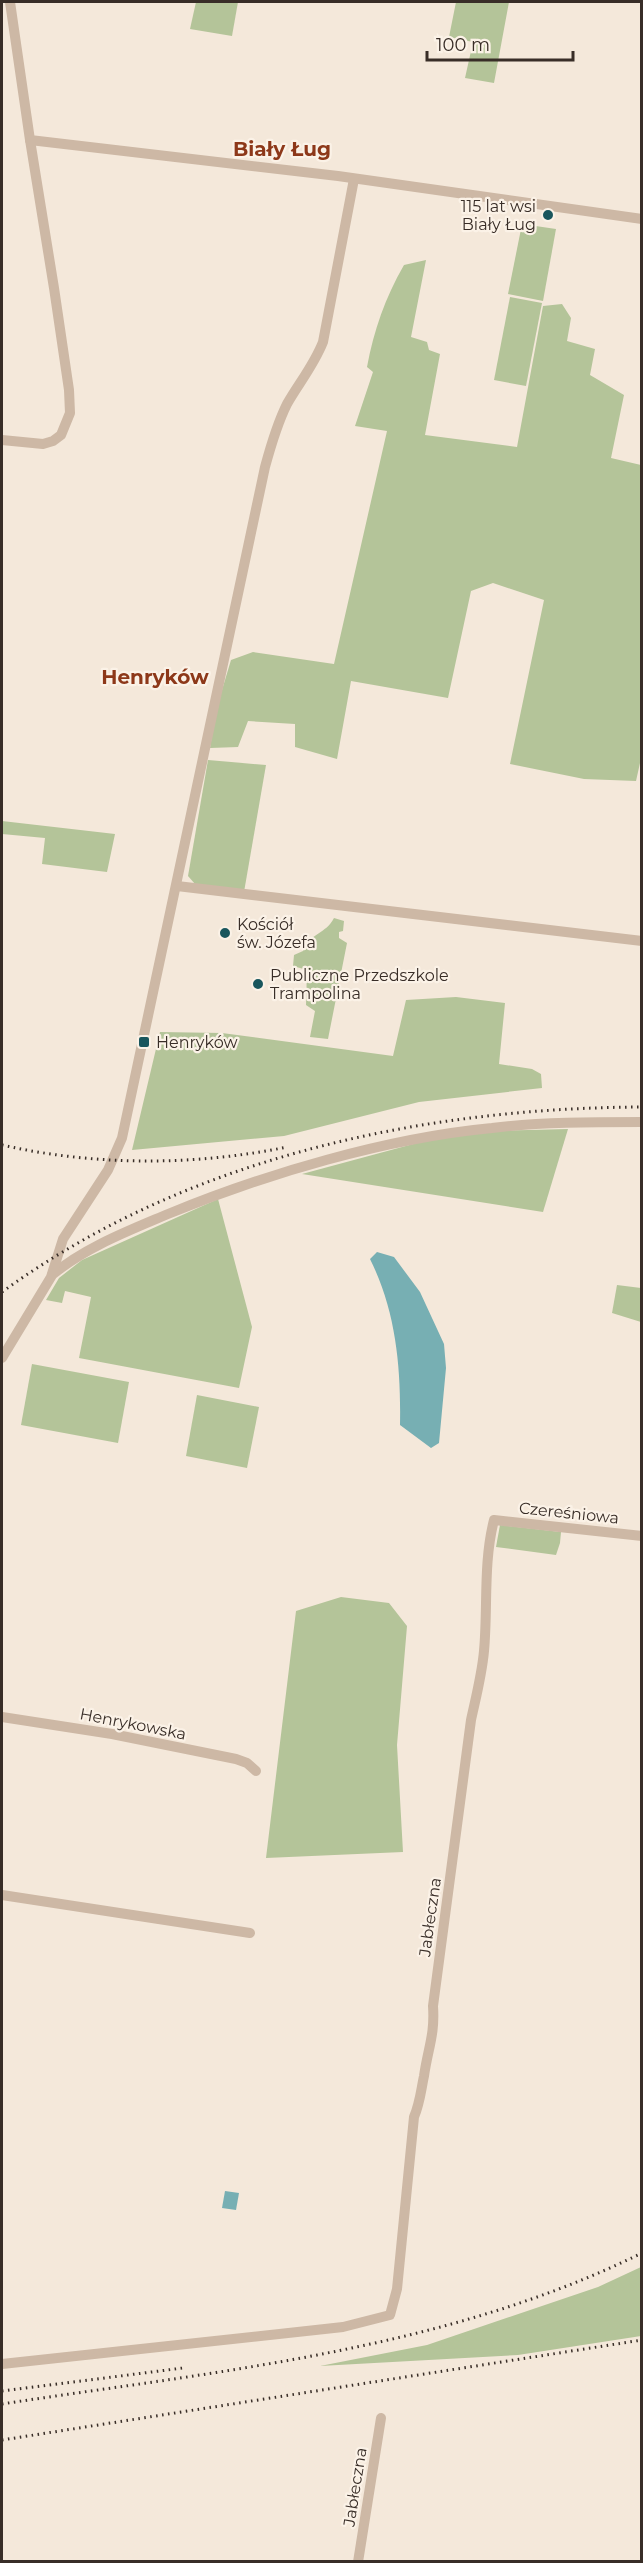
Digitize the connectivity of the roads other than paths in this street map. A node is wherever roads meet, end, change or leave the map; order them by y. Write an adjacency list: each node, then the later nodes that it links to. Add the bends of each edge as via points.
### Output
1 (10, 2): 2 (street)
2 (30, 140): 3 (street); 5 (street, via 70,413 61,435 53,441 43,444)
3 (354, 179): 4 (street); 6 (street, via 323,342 288,403 268,456)
4 (642, 219)
5 (2, 440)
6 (177, 886): 7 (street); 9 (street, via 122,1138 108,1170 63,1239)
7 (642, 941)
8 (642, 1122): 9 (street, via 493,1127 381,1147 213,1196 74,1257)
9 (51, 1277): 10 (street)
10 (2, 1358)
11 (494, 1520): 12 (street, Czereśniowa); 17 (street, Jabłeczna, via 481,1676 471,1720 436,1983 434,2032 414,2117 397,2289 390,2315 343,2327)
12 (642, 1536)
13 (2, 1717): 14 (street, Henrykowska, via 236,1759)
14 (256, 1771)
15 (2, 1895): 16 (street)
16 (250, 1934)
17 (2, 2364)
18 (381, 2418): 19 (street, Jabłeczna)
19 (358, 2562)

